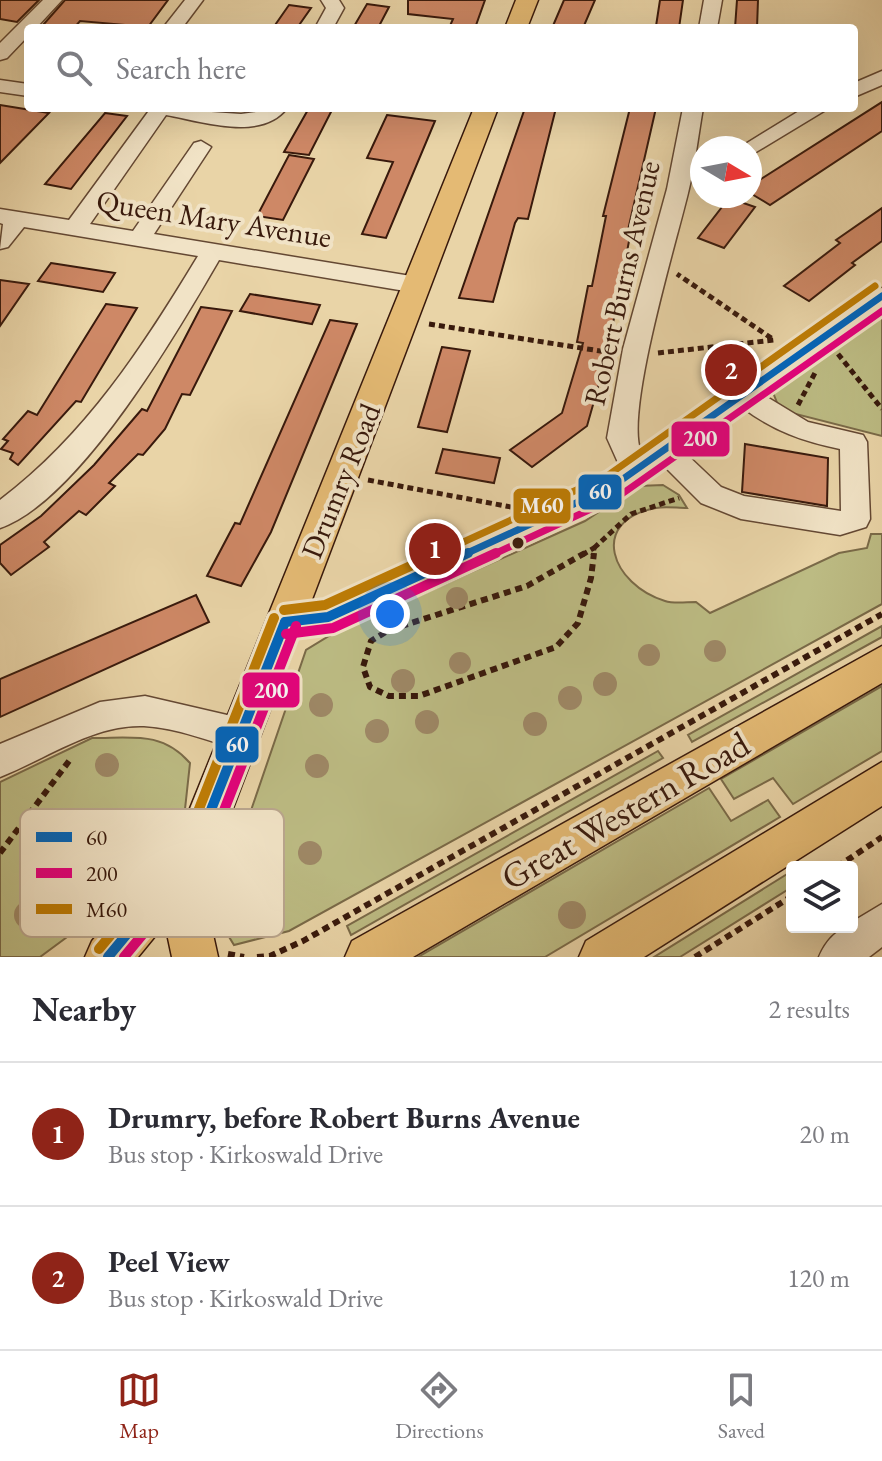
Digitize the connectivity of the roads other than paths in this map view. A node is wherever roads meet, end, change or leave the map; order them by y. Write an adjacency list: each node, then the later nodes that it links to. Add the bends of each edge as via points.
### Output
1 (53, 0): 6 (street)
2 (194, 0): 7 (street)
3 (330, 0): 8 (street, via 335,8)
4 (527, 0): 9 (main road)
5 (713, 0): 10 (street)
6 (29, 24)
7 (175, 24)
8 (326, 24)
9 (518, 24)
10 (709, 24)
11 (24, 30): 12 (street)
12 (0, 54)
13 (882, 77): 16 (street)
14 (0, 86): 15 (street)
15 (24, 89)
16 (858, 89)
17 (158, 112): 28 (street)
18 (189, 112): 19 (street, via 251,121)
19 (274, 112)
20 (484, 112): 32 (main road, Drumry Road)
21 (692, 112): 26 (street, Robert Burns Avenue)
22 (803, 112): 23 (street)
23 (762, 139)
24 (201, 147): 29 (street)
25 (690, 182): 26 (street)
26 (678, 189): 36 (street, Robert Burns Avenue, via 636,349 621,438)
27 (9, 217): 28 (street, Queen Mary Avenue); 30 (street)
28 (75, 228): 29 (street, Queen Mary Avenue)
29 (139, 239): 31 (street, Queen Mary Avenue)
30 (0, 242)
31 (213, 251): 32 (street, Queen Mary Avenue); 37 (street, via 111,411 66,460)
32 (417, 285): 38 (main road, Drumry Road)
33 (882, 296): 34 (street)
34 (743, 394): 35 (street); 35 (street, via 792,426 853,442 856,519 840,523 741,507 711,495)
35 (665, 450): 36 (street)
36 (635, 470): 38 (street, via 555,515 328,617)
37 (0, 516)
38 (285, 622): 40 (main road, Drumry Road)
39 (882, 663): 49 (main road, Great Western Road)
40 (240, 734): 41 (street, via 131,711); 43 (main road, Drumry Road)
41 (0, 761)
42 (882, 782): 50 (main road)
43 (211, 809)
44 (882, 923): 51 (street)
45 (125, 937): 47 (main road, Drumry Road)
46 (191, 937): 48 (main road, Drumry Road)
47 (108, 957)
48 (195, 957)
49 (368, 957)
50 (602, 957)
51 (838, 957)

